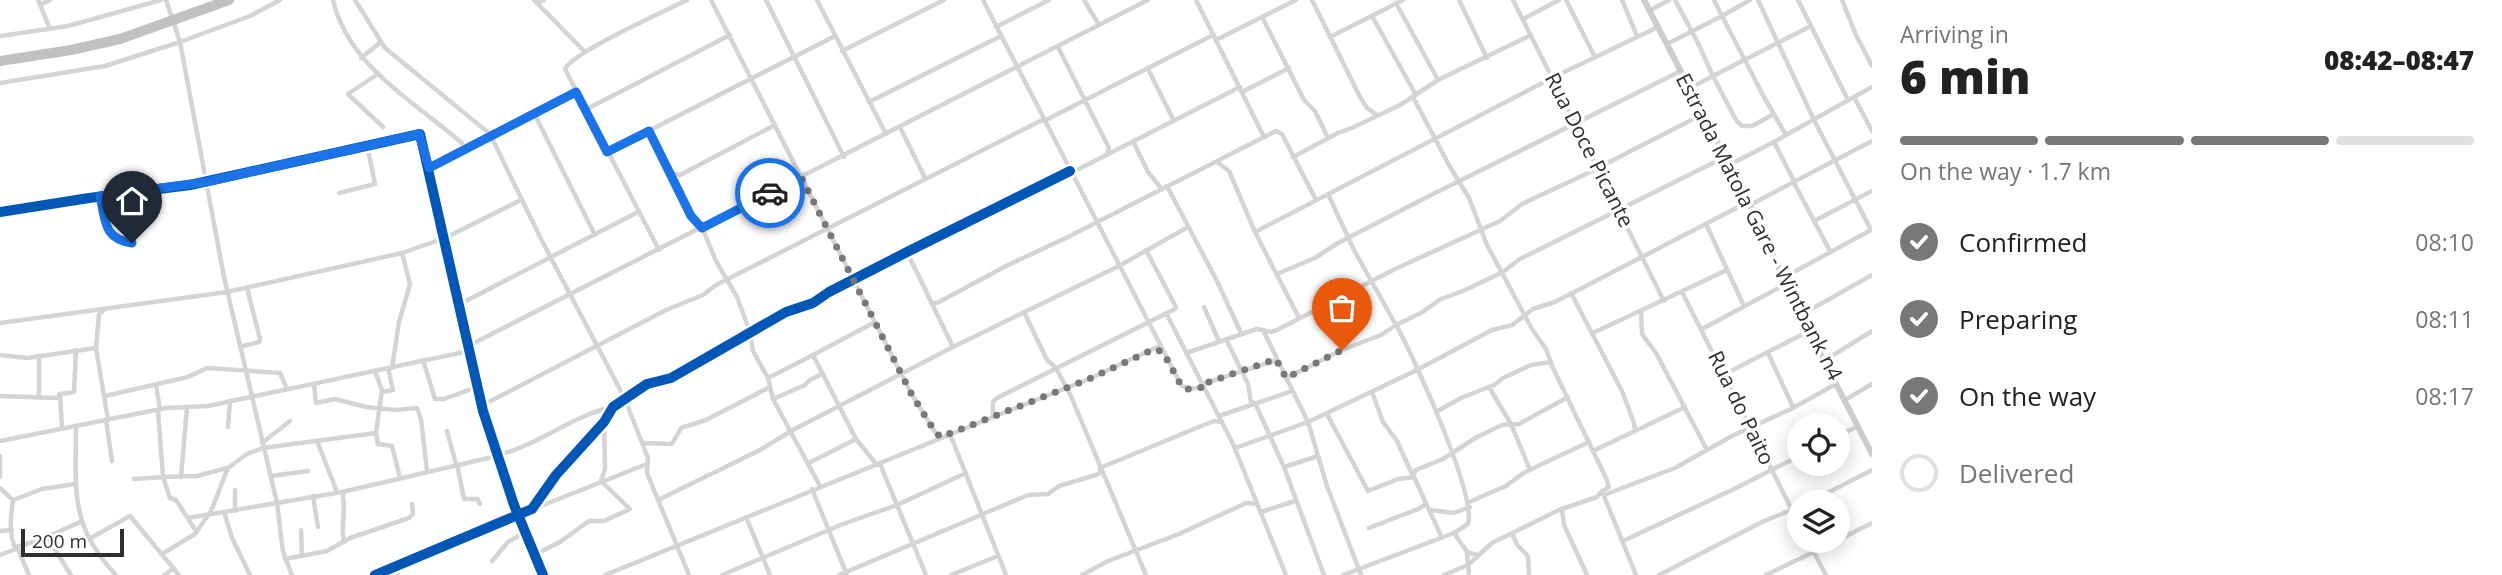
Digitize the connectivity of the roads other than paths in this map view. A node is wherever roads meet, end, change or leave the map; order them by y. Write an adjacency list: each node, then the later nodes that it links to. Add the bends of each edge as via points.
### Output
1 (50, 0): 36 (street)
2 (138, 0): 40 (street)
3 (164, 0): 40 (street); 45 (street)
4 (215, 0): 45 (highway)
5 (229, 0): 45 (highway)
6 (280, 0): 61 (street)
7 (355, 0): 62 (street)
8 (544, 0): 37 (street)
9 (687, 0): 67 (street)
10 (711, 0): 53 (street)
11 (766, 0): 69 (street)
12 (818, 0): 56 (street)
13 (944, 0): 66 (street)
14 (983, 0): 49 (street)
15 (1049, 0): 49 (street)
16 (1084, 0): 47 (street)
17 (1148, 0): 38 (street)
18 (1196, 0): 60 (street)
19 (1296, 0): 44 (street)
20 (1312, 0): 59 (street)
21 (1403, 0): 39 (street)
22 (1459, 0): 72 (street)
23 (1513, 0): 46 (street, Rua Doce Picante)
24 (1559, 0): 46 (street)
25 (1566, 0): 70 (street)
26 (1622, 0): 58 (street)
27 (1644, 0): 41 (street, Estrada Matola Gare - Wintbank n4)
28 (1670, 0): 41 (street)
29 (1675, 0): 52 (street)
30 (1714, 0): 43 (street)
31 (1750, 0): 43 (street)
32 (1758, 0): 63 (street)
33 (1798, 0): 48 (street)
34 (1842, 0): 75 (street)
35 (331, 1): 71 (street)
36 (39, 2): 51 (street)
37 (536, 2): 67 (street)
38 (1140, 2): 47 (street)
39 (1396, 3): 42 (street); 84 (street)
40 (141, 7): 51 (street)
41 (1649, 11): 50 (street, Estrada Matola Gare - Wintbank n4)
42 (1372, 16): 59 (street); 90 (street)
43 (1722, 16): 52 (street); 73 (street)
44 (1262, 17): 60 (street); 77 (street)
45 (172, 19): 61 (street); 68 (highway, via 107,37); 74 (highway, via 109,42)
46 (1523, 20): 54 (street, Rua Doce Picante)
47 (1099, 25): 65 (street)
48 (1811, 26): 63 (street); 92 (street)
49 (996, 27): 57 (street)
50 (1657, 27): 58 (street); 64 (street, Estrada Matola Gare - Wintbank n4)
51 (50, 29): 55 (street)
52 (1691, 31): 64 (street); 81 (street)
53 (730, 35): 82 (street); 95 (street)
54 (1531, 35): 72 (street); 83 (street, Rua Doce Picante)
55 (0, 36)
56 (835, 36): 66 (street); 69 (street)
57 (1001, 36): 76 (street); 94 (street)
58 (1637, 36): 70 (street)
59 (1330, 37): 99 (street)
60 (1215, 38): 78 (street); 88 (street)
61 (180, 42): 85 (street, via 105,66); 142 (street)
62 (381, 42): 71 (street); 113 (street)
63 (1779, 43): 73 (street); 103 (street)
64 (1667, 44): 79 (street, Estrada Matola Gare - Wintbank n4)
65 (1058, 47): 76 (street); 93 (street)
66 (842, 51): 94 (street)
67 (585, 52): 89 (street, via 566,66)
68 (0, 55)
69 (794, 57): 82 (street); 127 (street)
70 (1595, 57): 83 (street)
71 (362, 58): 80 (street)
72 (1487, 58): 84 (street)
73 (1745, 60): 81 (street); 98 (street)
74 (0, 61)
75 (1872, 66)
76 (1017, 67): 101 (street); 107 (street)
77 (1289, 68): 88 (street); 115 (street)
78 (1149, 69): 93 (street); 102 (street)
79 (1681, 71): 87 (street, Estrada Matola Gare - Wintbank n4); 104 (street)
80 (378, 74): 106 (street, via 348,94); 120 (street)
81 (1713, 76): 87 (street); 98 (street, via 1742,126 1752,126)
82 (752, 78): 105 (street); 108 (street)
83 (1552, 78): 104 (street, Rua Doce Picante); 116 (street)
84 (1438, 80): 90 (street)
85 (0, 83)
86 (1872, 87): 91 (street)
87 (1690, 88): 97 (street, Estrada Matola Gare - Wintbank n4)
88 (1241, 90): 102 (street); 114 (street)
89 (576, 92): 95 (street); 96 (street)
90 (1415, 96): 99 (street); 116 (street)
91 (1854, 97): 92 (street); 110 (street)
92 (1848, 100): 103 (street)
93 (1084, 101): 100 (street); 122 (street)
94 (869, 102): 111 (street)
95 (585, 110): 124 (street)
96 (534, 113): 113 (street); 166 (street)
97 (1703, 114): 129 (street, Estrada Matola Gare - Wintbank n4); 133 (street)
98 (1774, 114): 112 (street)
99 (1374, 115): 115 (street)
100 (1054, 117): 101 (street); 109 (street)
101 (1044, 120): 109 (street); 140 (street)
102 (1173, 120): 117 (street)
103 (1814, 120): 112 (street); 130 (street)
104 (1576, 122): 133 (street, Rua Doce Picante); 143 (street)
105 (775, 125): 138 (street); 139 (street)
106 (383, 127)
107 (900, 127): 111 (street); 140 (street)
108 (649, 131): 124 (street); 137 (street)
109 (1049, 131): 136 (street)
110 (1872, 131)
111 (886, 134): 127 (street)
112 (1786, 135): 119 (street)
113 (491, 136): 134 (street); 150 (street)
114 (1264, 137): 126 (street); 128 (street, via 1280,132)
115 (1328, 138): 128 (street)
116 (1436, 138): 143 (street); 148 (street)
117 (1133, 141): 123 (street); 145 (street, via 1148,172)
118 (1872, 141): 130 (street)
119 (1774, 142): 132 (street); 141 (street)
120 (462, 144)
121 (367, 145): 134 (street, via 421,134); 142 (street); 147 (street, via 375,184)
122 (1109, 148): 123 (street); 125 (street)
123 (1115, 150): 125 (street)
124 (607, 152): 156 (street)
125 (1107, 155): 136 (street)
126 (1228, 156): 131 (street); 135 (street)
127 (844, 157): 139 (street)
128 (1293, 157): 151 (street)
129 (1725, 157): 132 (street, Estrada Matola Gare - Wintbank n4); 154 (street)
130 (1836, 160): 141 (street); 152 (street)
131 (1217, 162): 135 (street); 145 (street)
132 (1729, 165): 153 (street, Estrada Matola Gare - Wintbank n4)
133 (1598, 167): 154 (street, Rua Doce Picante); 163 (street)
134 (429, 168): 168 (street)
135 (1229, 170): 165 (street)
136 (1070, 172): 158 (street); 173 (street)
137 (670, 173): 138 (street); 144 (street)
138 (680, 176): 144 (street)
139 (801, 177): 161 (street); 162 (street)
140 (925, 178): 162 (street)
141 (1794, 181): 153 (street); 157 (street)
142 (206, 182): 149 (street); 187 (street)
143 (1458, 183): 163 (street); 167 (street)
144 (676, 186): 161 (street)
145 (1164, 187): 158 (street); 160 (street)
146 (1872, 191): 152 (street)
147 (339, 193)
148 (1328, 194): 151 (street); 167 (street)
149 (100, 196): 155 (street); 169 (street, via 109,233)
150 (521, 200): 168 (street); 176 (street)
151 (1316, 200): 165 (street)
152 (1856, 200): 157 (street); 164 (street)
153 (1749, 204): 159 (street); 185 (street, Estrada Matola Gare - Wintbank n4)
154 (1619, 211): 175 (street, Rua Doce Picante); 179 (street, via 1520,259)
155 (0, 212)
156 (638, 212): 166 (street); 170 (street)
157 (1814, 221): 172 (street)
158 (1096, 223): 177 (street); 193 (street)
159 (1706, 224): 175 (street); 178 (street)
160 (1188, 227): 171 (street); 214 (street)
161 (702, 228): 170 (street); 182 (street)
162 (828, 229): 182 (street); 183 (street)
163 (1480, 229): 179 (street); 184 (street)
164 (1871, 230): 172 (street)
165 (1255, 232): 180 (street)
166 (595, 235): 176 (street)
167 (1350, 237): 180 (street); 184 (street)
168 (445, 238): 174 (street); 194 (street)
169 (132, 243)
170 (659, 250): 190 (street)
171 (1146, 250): 177 (street); 201 (street, via 1176,308)
172 (1830, 251): 185 (street)
173 (907, 252): 183 (street); 192 (street)
174 (402, 253): 186 (street); 236 (street, via 410,284)
175 (1643, 257): 189 (street); 191 (street, Rua Doce Picante)
176 (551, 258): 190 (street); 194 (street)
177 (1119, 266): 200 (street); 206 (street)
178 (1727, 270): 188 (street); 195 (street)
179 (1503, 272): 202 (street); 208 (street)
180 (1277, 274): 204 (street)
181 (1872, 275): 203 (street)
182 (727, 280): 211 (street); 217 (street)
183 (854, 280): 205 (street); 211 (street)
184 (1373, 281): 204 (street); 208 (street)
185 (1785, 281): 195 (street); 203 (street, Estrada Matola Gare - Wintbank n4)
186 (247, 288): 187 (street); 219 (street, via 260,339)
187 (227, 292): 199 (street); 219 (street)
188 (1682, 292): 191 (street); 209 (street, Rua do Paito)
189 (1571, 293): 202 (street); 215 (street)
190 (571, 294): 217 (street); 222 (street)
191 (1664, 301): 198 (street)
192 (931, 303): 193 (street); 197 (street)
193 (937, 303): 197 (street)
194 (460, 304): 222 (street)
195 (1744, 306): 209 (street)
196 (1204, 307): 216 (street)
197 (934, 309): 220 (street)
198 (1641, 311): 215 (street); 279 (street, via 1642,334)
199 (99, 312): 207 (street); 221 (street)
200 (1024, 312): 220 (street); 233 (street)
201 (1166, 313): 206 (street); 226 (street)
202 (1524, 315): 235 (street); 239 (street)
203 (1801, 315): 212 (street, Estrada Matola Gare - Wintbank n4)
204 (1299, 318): 210 (street, via 1275,331)
205 (875, 322): 229 (street); 246 (street)
206 (1147, 323): 218 (street); 237 (street)
207 (0, 324)
208 (1396, 325): 239 (street); 249 (street)
209 (1702, 329): 245 (street, Rua do Paito)
210 (1263, 330): 214 (street); 231 (street)
211 (750, 331): 248 (street); 268 (street, via 671,378)
212 (1809, 331): 227 (street); 234 (street, Estrada Matola Gare - Wintbank n4)
213 (1872, 331): 234 (street)
214 (1241, 333): 216 (street)
215 (1593, 333): 293 (street)
216 (1222, 340): 226 (street); 242 (street)
217 (598, 345): 268 (street); 274 (street)
218 (1160, 346): 223 (street); 225 (street)
219 (240, 347): 240 (street)
220 (953, 347): 246 (street)
221 (96, 348): 224 (street); 265 (street)
222 (468, 349): 232 (street); 255 (street)
223 (1154, 349): 225 (street); 257 (street)
224 (76, 350): 230 (street); 263 (street, via 74,392)
225 (1163, 352): 254 (street, via 1182,387)
226 (1186, 352): 254 (street)
227 (1768, 353): 245 (street); 280 (street)
228 (0, 355): 230 (street)
229 (813, 355): 244 (street); 248 (street)
230 (39, 357): 267 (street)
231 (1276, 359): 242 (street); 249 (street)
232 (423, 360): 236 (street); 255 (street, via 435,398)
233 (1047, 360): 237 (street); 243 (street)
234 (1824, 361): 250 (street, Estrada Matola Gare - Wintbank n4)
235 (1551, 362): 258 (street, via 1534,364); 269 (street)
236 (390, 368): 238 (street); 261 (street, via 393,390)
237 (1056, 368): 243 (street); 257 (street)
238 (382, 370): 241 (street); 247 (street)
239 (1417, 370): 262 (street); 282 (street)
240 (246, 371): 253 (street, via 207,368); 259 (street, via 282,373); 266 (street)
241 (375, 371): 247 (street); 251 (street)
242 (1242, 371): 254 (street); 273 (street)
243 (1047, 373): 285 (street, via 994,400)
244 (822, 374): 270 (street); 278 (street)
245 (1725, 374): 298 (street, Rua do Paito)
246 (902, 375): 278 (street); 306 (street)
247 (379, 378): 261 (street)
248 (768, 378): 256 (street)
249 (1286, 378): 260 (street)
250 (1837, 383): 271 (street, Estrada Matola Gare - Wintbank n4); 280 (street)
251 (313, 384): 259 (street); 276 (street, via 316,403 335,399)
252 (1872, 384): 271 (street)
253 (156, 385): 265 (street); 281 (street)
254 (1203, 386): 284 (street)
255 (477, 387): 274 (street)
256 (770, 387): 270 (street); 317 (street, via 681,428 672,444)
257 (1066, 387): 285 (street); 335 (street)
258 (1489, 387): 282 (street); 294 (street)
259 (291, 389): 266 (street)
260 (1292, 391): 273 (street); 292 (street)
261 (382, 392): 276 (street)
262 (1372, 392): 283 (street); 342 (street)
263 (60, 394): 267 (street, via 57,398); 299 (street)
264 (0, 396): 267 (street)
265 (105, 396): 287 (street)
266 (253, 396): 272 (street); 318 (street)
267 (39, 397)
268 (624, 397): 277 (street); 317 (street)
269 (1568, 397): 294 (street); 316 (street)
270 (773, 398): 303 (street)
271 (1845, 400): 296 (street, Estrada Matola Gare - Wintbank n4)
272 (230, 401): 275 (street); 297 (street)
273 (1255, 403): 284 (street); 309 (street)
274 (481, 406): 324 (street)
275 (187, 407): 281 (street); 346 (street)
276 (379, 407): 307 (street); 340 (street, via 417,408)
277 (613, 407): 290 (street); 324 (street)
278 (839, 407): 303 (street); 311 (street)
279 (1685, 407): 300 (street); 320 (street)
280 (1793, 407): 298 (street)
281 (159, 410): 287 (street); 345 (street)
282 (1436, 412): 321 (street)
283 (1327, 414): 286 (street); 342 (street, via 1368,491)
284 (1219, 416): 289 (street); 291 (street)
285 (993, 417): 308 (street)
286 (1317, 419): 292 (street); 304 (street)
287 (107, 420): 295 (street); 327 (street)
288 (290, 421): 318 (street)
289 (1214, 421): 291 (street); 335 (street)
290 (604, 422): 349 (street); 372 (street)
291 (1222, 422): 319 (street)
292 (1308, 422): 304 (street); 309 (street)
293 (1634, 423): 300 (street); 305 (street)
294 (1511, 424): 321 (street); 336 (street)
295 (76, 426): 299 (street); 350 (street)
296 (1858, 426): 302 (street); 314 (street, Estrada Matola Gare - Wintbank n4)
297 (228, 427)
298 (1750, 428): 320 (street); 337 (street, Rua do Paito)
299 (62, 429): 312 (street)
300 (1641, 429): 305 (street)
301 (447, 430): 330 (street)
302 (1850, 430)
303 (791, 431): 329 (street); 361 (street)
304 (1311, 431): 326 (street)
305 (1635, 431): 322 (street)
306 (935, 432): 310 (street); 315 (street)
307 (376, 433): 313 (street); 348 (street, via 378,444 392,446)
308 (950, 434): 310 (street); 341 (street)
309 (1270, 435): 319 (street); 333 (street)
310 (941, 437): 315 (street)
311 (856, 439): 329 (street); 332 (street)
312 (0, 441)
313 (317, 441): 318 (street); 356 (street)
314 (1869, 441): 323 (street, Estrada Matola Gare - Wintbank n4)
315 (930, 442): 332 (street)
316 (1589, 442): 322 (street); 336 (street)
317 (643, 443): 331 (street)
318 (262, 446): 334 (street); 343 (street)
319 (1234, 447): 357 (street)
320 (1707, 450): 358 (street, via 1675,468)
321 (1452, 451): 342 (street); 370 (street)
322 (1593, 451): 358 (street, via 1609,487)
323 (1872, 454)
324 (497, 455): 330 (street); 381 (street)
325 (0, 456): 344 (street)
326 (1318, 456): 333 (street); 422 (street)
327 (112, 461)
328 (1787, 462): 337 (street)
329 (809, 463): 351 (street)
330 (457, 464): 340 (street); 368 (street, via 464,499 477,499)
331 (647, 464): 349 (street); 361 (street)
332 (878, 464): 351 (street); 371 (street)
333 (1284, 467): 363 (street)
334 (228, 468): 346 (street); 374 (street)
335 (1100, 468): 382 (street, via 1096,475 1048,494 1028,495); 406 (street)
336 (1530, 470): 370 (street)
337 (1772, 470): 362 (street, Rua do Paito); 401 (street)
338 (1872, 470): 355 (street)
339 (308, 471): 343 (street)
340 (427, 471): 348 (street)
341 (966, 473): 371 (street); 382 (street)
342 (1412, 473): 366 (street)
343 (271, 476): 364 (street)
344 (0, 477)
345 (163, 477): 346 (street); 347 (street); 384 (street, via 170,498)
346 (181, 477)
347 (134, 478)
348 (400, 478): 356 (street)
349 (601, 482): 372 (street); 413 (street, via 631,509 604,521 589,521)
350 (75, 484): 360 (street); 385 (street)
351 (820, 486): 353 (street)
352 (0, 488): 360 (street)
353 (812, 489): 383 (street); 391 (street)
354 (235, 490): 376 (street)
355 (1833, 490)
356 (340, 492): 359 (street); 402 (street, via 345,503)
357 (1254, 495): 365 (street); 369 (street)
358 (1604, 495): 373 (street); 401 (street)
359 (313, 496): 364 (street); 387 (street)
360 (13, 500): 389 (street)
361 (658, 500): 404 (street)
362 (1787, 500)
363 (1295, 501): 378 (street); 445 (street)
364 (277, 503): 376 (street); 417 (street)
365 (1246, 503): 369 (street); 406 (street)
366 (1426, 503): 375 (street); 388 (street)
367 (412, 504): 402 (street, via 412,516)
368 (480, 504)
369 (1257, 504): 378 (street)
370 (1469, 504): 375 (street, via 1454,513); 395 (street, via 1468,524)
371 (897, 505): 391 (street); 403 (street)
372 (532, 509): 381 (street)
373 (1562, 509): 396 (street); 450 (street, via 1564,525)
374 (215, 510): 377 (street); 380 (street)
375 (1430, 510): 399 (street)
376 (235, 511): 377 (street)
377 (224, 512): 429 (street)
378 (1261, 512): 444 (street)
379 (1787, 512): 452 (street)
380 (208, 514): 384 (street); 393 (street)
381 (518, 514): 394 (street); 420 (street)
382 (983, 515): 403 (street); 415 (street)
383 (746, 517): 404 (street); 416 (street)
384 (188, 518): 393 (street)
385 (80, 522): 398 (street); 400 (street)
386 (1872, 523): 397 (street)
387 (318, 527)
388 (1369, 528)
389 (12, 530): 392 (street); 405 (street)
390 (301, 530): 412 (street)
391 (829, 530): 416 (street); 423 (street)
392 (0, 531)
393 (196, 531): 411 (street)
394 (525, 532): 413 (street); 418 (street, via 508,542)
395 (1454, 533): 399 (street); 407 (street)
396 (1513, 534): 414 (street); 449 (street, via 1529,558)
397 (1850, 534)
398 (47, 537): 405 (street); 425 (street)
399 (1442, 538): 422 (street)
400 (89, 539): 411 (street, via 129,515); 426 (street)
401 (1623, 541): 451 (street)
402 (344, 542): 412 (street, via 327,551)
403 (914, 543): 423 (street); 439 (street)
404 (677, 547): 434 (street); 435 (street)
405 (16, 549): 410 (street); 424 (street)
406 (1136, 551): 442 (street); 443 (street)
407 (1467, 552): 414 (street); 419 (street)
408 (1812, 553): 453 (street)
409 (1815, 553): 454 (street)
410 (0, 555)
411 (165, 555): 421 (street)
412 (302, 555): 417 (street)
413 (534, 555): 433 (street)
414 (1477, 555): 419 (street)
415 (998, 556): 440 (street); 441 (street)
416 (763, 557): 436 (street); 437 (street)
417 (285, 559): 430 (street)
418 (492, 561)
419 (1468, 565): 447 (street); 448 (street)
420 (394, 567): 431 (street); 432 (street)
421 (174, 568): 427 (street); 428 (street)
422 (1360, 572): 446 (street)
423 (846, 573): 438 (street)
424 (29, 575)
425 (71, 575)
426 (116, 575)
427 (164, 575)
428 (179, 575)
429 (250, 575)
430 (292, 575)
431 (375, 575)
432 (398, 575)
433 (543, 575)
434 (605, 575)
435 (689, 575)
436 (722, 575)
437 (770, 575)
438 (839, 575)
439 (926, 575)
440 (951, 575)
441 (1006, 575)
442 (1082, 575)
443 (1146, 575)
444 (1286, 575)
445 (1324, 575)
446 (1343, 575)
447 (1444, 575)
448 (1469, 575)
449 (1529, 575)
450 (1587, 575)
451 (1636, 575)
452 (1659, 575)
453 (1766, 575)
454 (1826, 575)

